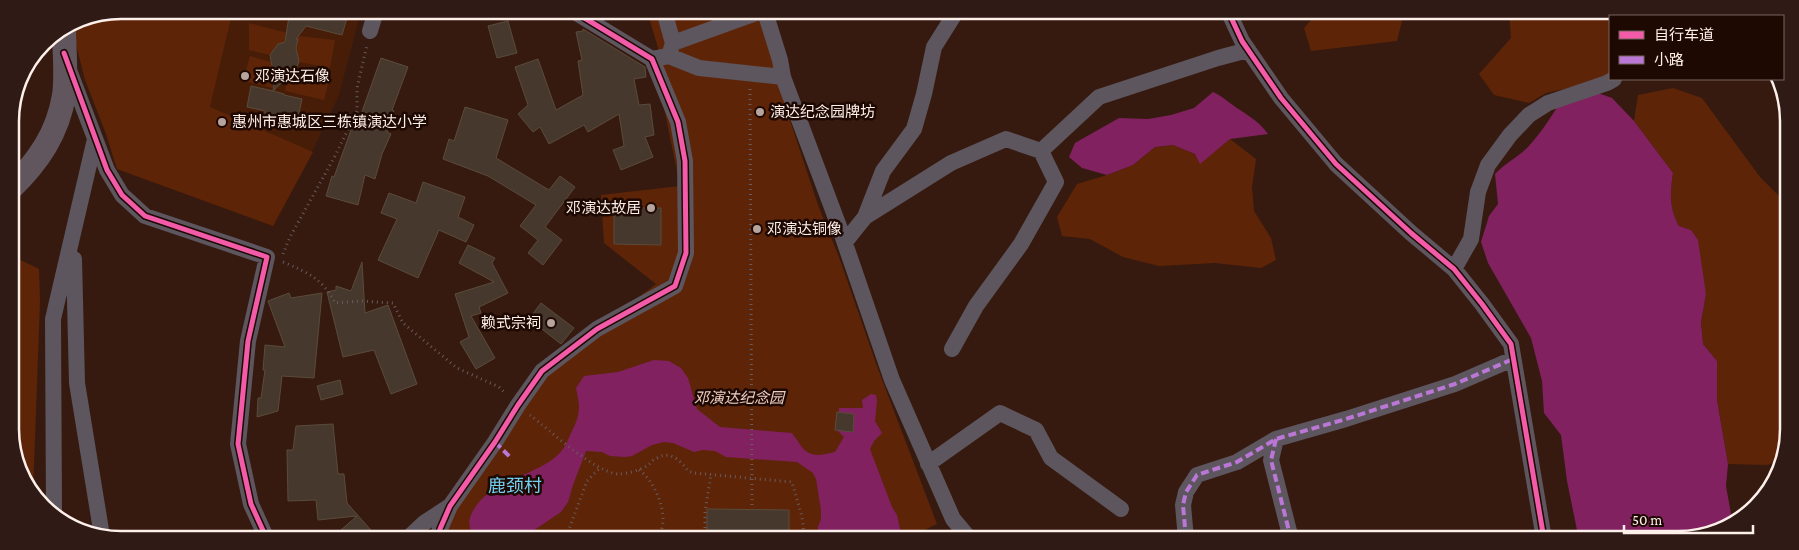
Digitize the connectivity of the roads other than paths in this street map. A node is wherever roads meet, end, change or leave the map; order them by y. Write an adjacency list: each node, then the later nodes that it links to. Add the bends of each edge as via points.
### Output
1 (374, 19): 8 (street)
2 (586, 19): 13 (street)
3 (665, 19): 10 (street)
4 (743, 19): 10 (street)
5 (767, 19): 14 (street)
6 (952, 19): 19 (street, via 934,47 914,129 883,171)
7 (1232, 19): 11 (street)
8 (370, 31)
9 (64, 36): 12 (street)
10 (671, 50): 13 (street); 14 (street, via 699,68)
11 (1248, 50): 17 (street, via 1098,97); 22 (street, via 1281,98 1336,164)
12 (64, 53): 16 (street); 18 (street, via 64,94 58,118 43,152)
13 (652, 59): 28 (street, via 678,122 685,161 686,253 675,286 597,328 542,371)
14 (783, 76): 21 (street)
15 (1612, 80): 22 (street, via 1548,102 1529,115 1510,136 1488,165 1478,192 1471,239)
16 (95, 139): 20 (street); 31 (street, via 107,170 122,195 145,216 267,257 248,340 238,444 251,504)
17 (1041, 150): 19 (street, via 1006,139 951,163); 23 (street, via 1056,182 1021,244 976,306)
18 (19, 180)
19 (865, 217): 21 (street)
20 (74, 229): 27 (street, via 53,320); 30 (street, via 77,383)
21 (844, 242): 26 (street, via 879,344)
22 (1454, 269): 24 (street, via 1510,344)
23 (952, 349)
24 (1513, 358): 25 (street, via 1455,384); 37 (street)
25 (1276, 439): 35 (street, via 1236,462 1197,475 1186,492 1183,505); 36 (street, via 1270,460)
26 (928, 464): 29 (street, via 1000,412 1036,430 1051,458); 34 (street, via 953,519)
27 (54, 505)
28 (450, 506): 32 (street); 33 (street)
29 (1121, 509)
30 (101, 529)
31 (264, 531)
32 (415, 531)
33 (440, 531)
34 (963, 531)
35 (1185, 531)
36 (1289, 531)
37 (1542, 531)

